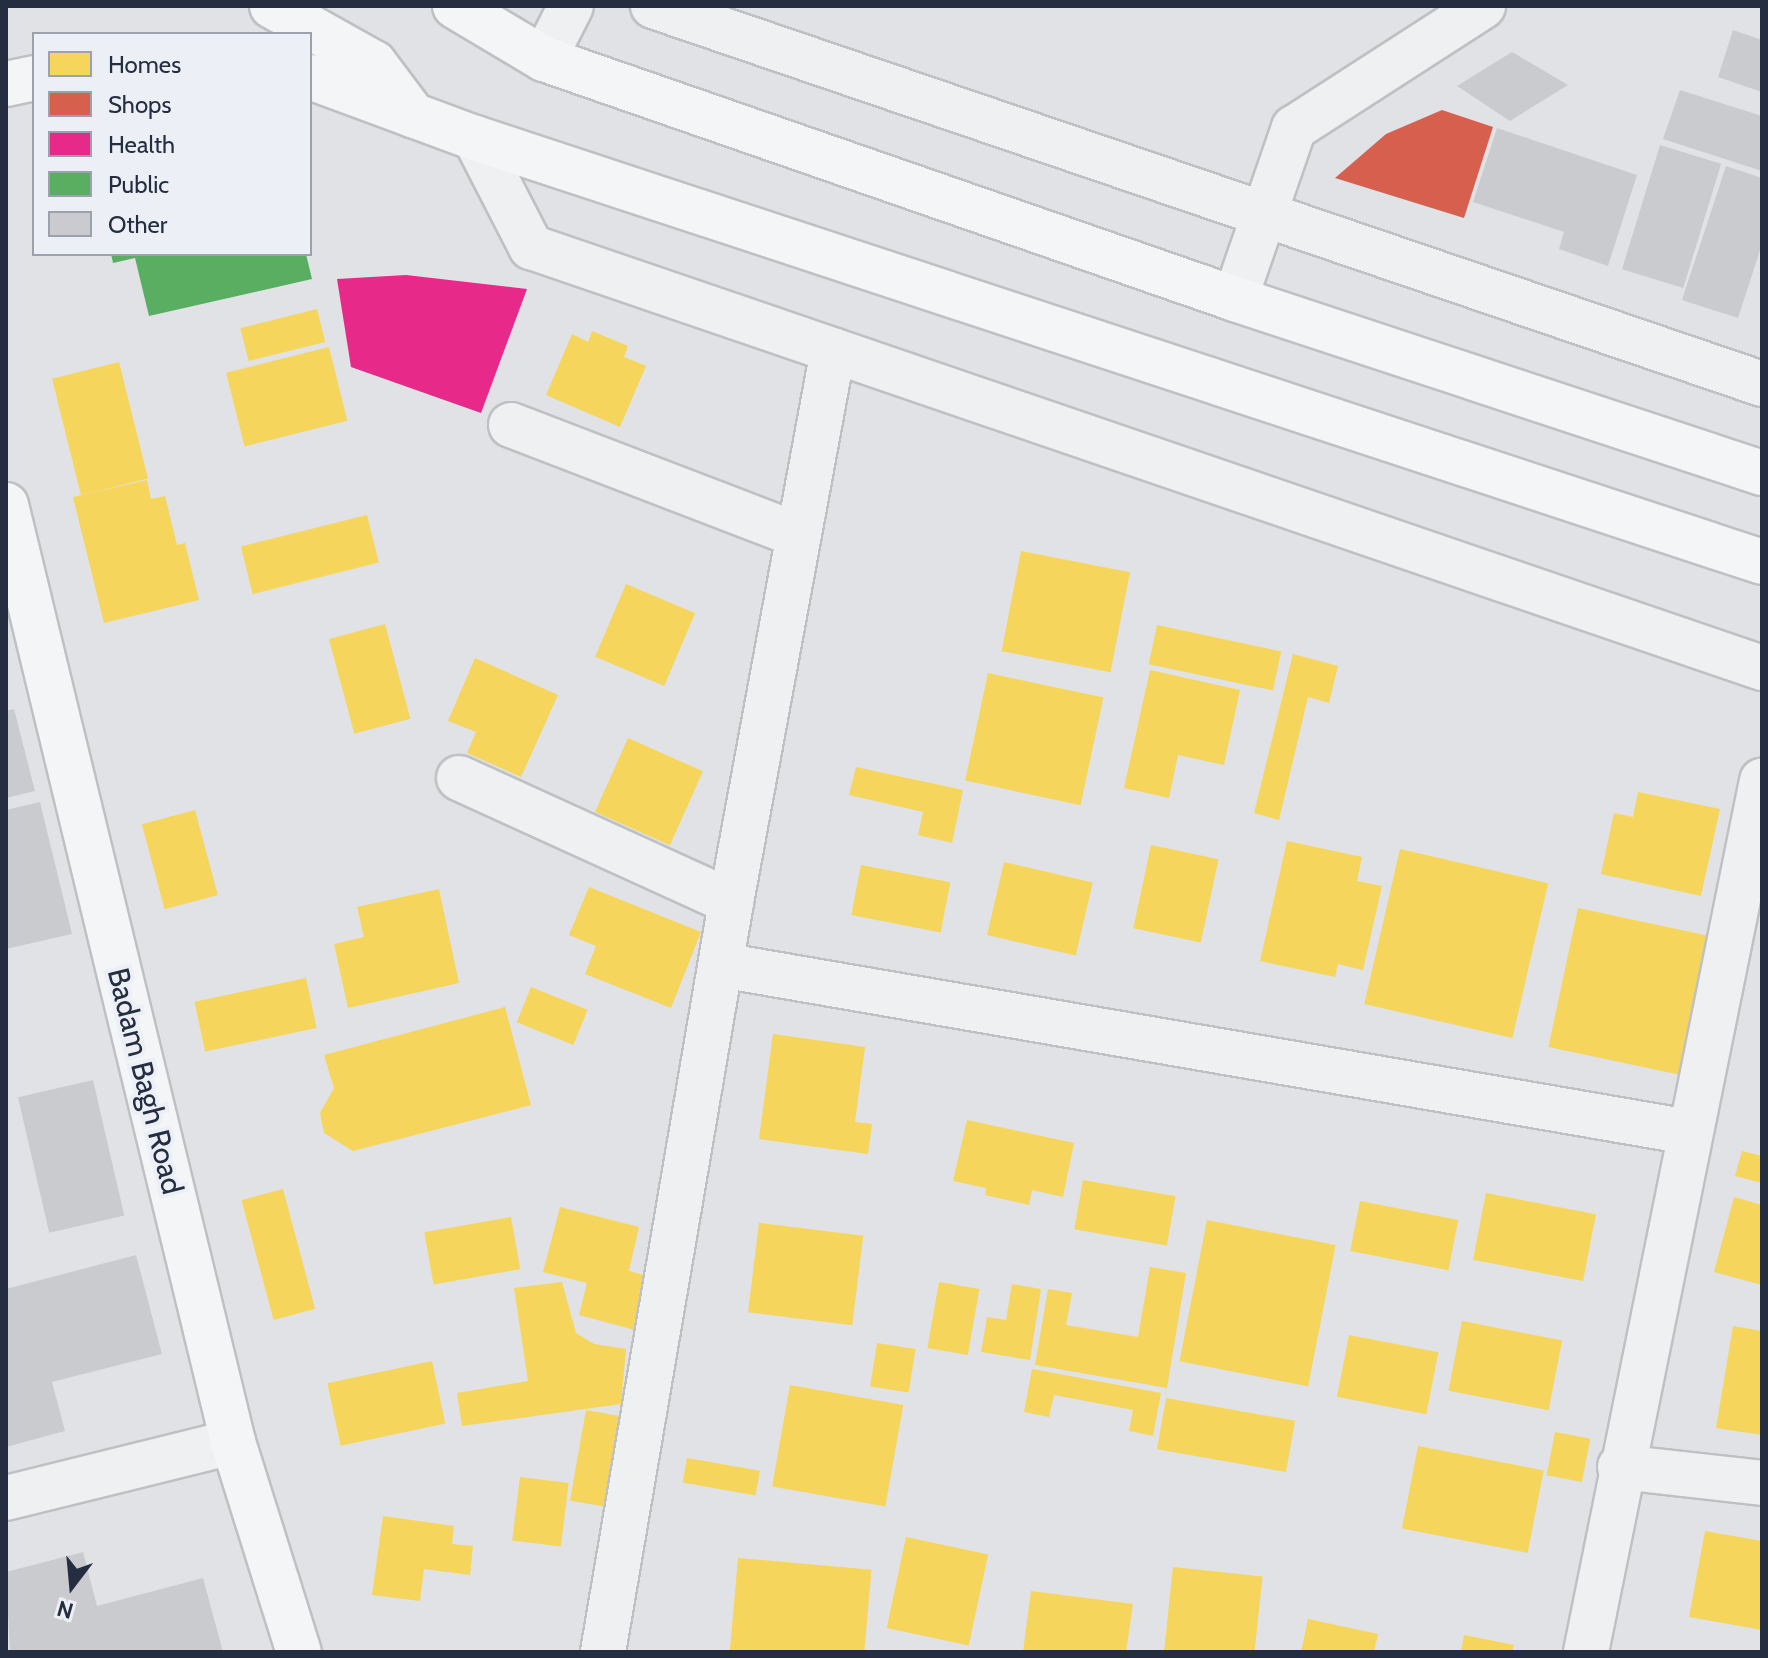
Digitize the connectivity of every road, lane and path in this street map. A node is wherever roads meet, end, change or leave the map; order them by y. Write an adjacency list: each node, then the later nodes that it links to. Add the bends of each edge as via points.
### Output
1 (272, 6): 10 (main road, via 374,63)
2 (455, 6): 6 (main road)
3 (571, 6): 6 (street)
4 (653, 6): 12 (street)
5 (1483, 6): 12 (street, via 1294,128)
6 (544, 59): 13 (main road)
7 (32, 78): 9 (main road)
8 (312, 78): 10 (main road)
9 (6, 84)
10 (414, 116): 11 (main road)
11 (475, 138): 14 (street, via 531,247); 20 (main road)
12 (1260, 217): 13 (street); 15 (street)
13 (1235, 299): 17 (main road)
14 (833, 350): 19 (street); 21 (street)
15 (1762, 384)
16 (511, 425): 19 (street)
17 (1762, 473)
18 (6, 505): 27 (main road, Badam Bagh Road)
19 (798, 535): 24 (street)
20 (1762, 562)
21 (1762, 668)
22 (459, 778): 24 (street)
23 (1762, 781): 26 (street)
24 (731, 902): 25 (street)
25 (721, 965): 26 (street); 32 (street)
26 (1689, 1132): 28 (street)
27 (233, 1442): 30 (street); 31 (main road, Badam Bagh Road)
28 (1620, 1467): 29 (street); 33 (street)
29 (1762, 1483)
30 (6, 1498)
31 (299, 1652)
32 (603, 1652)
33 (1586, 1652)

